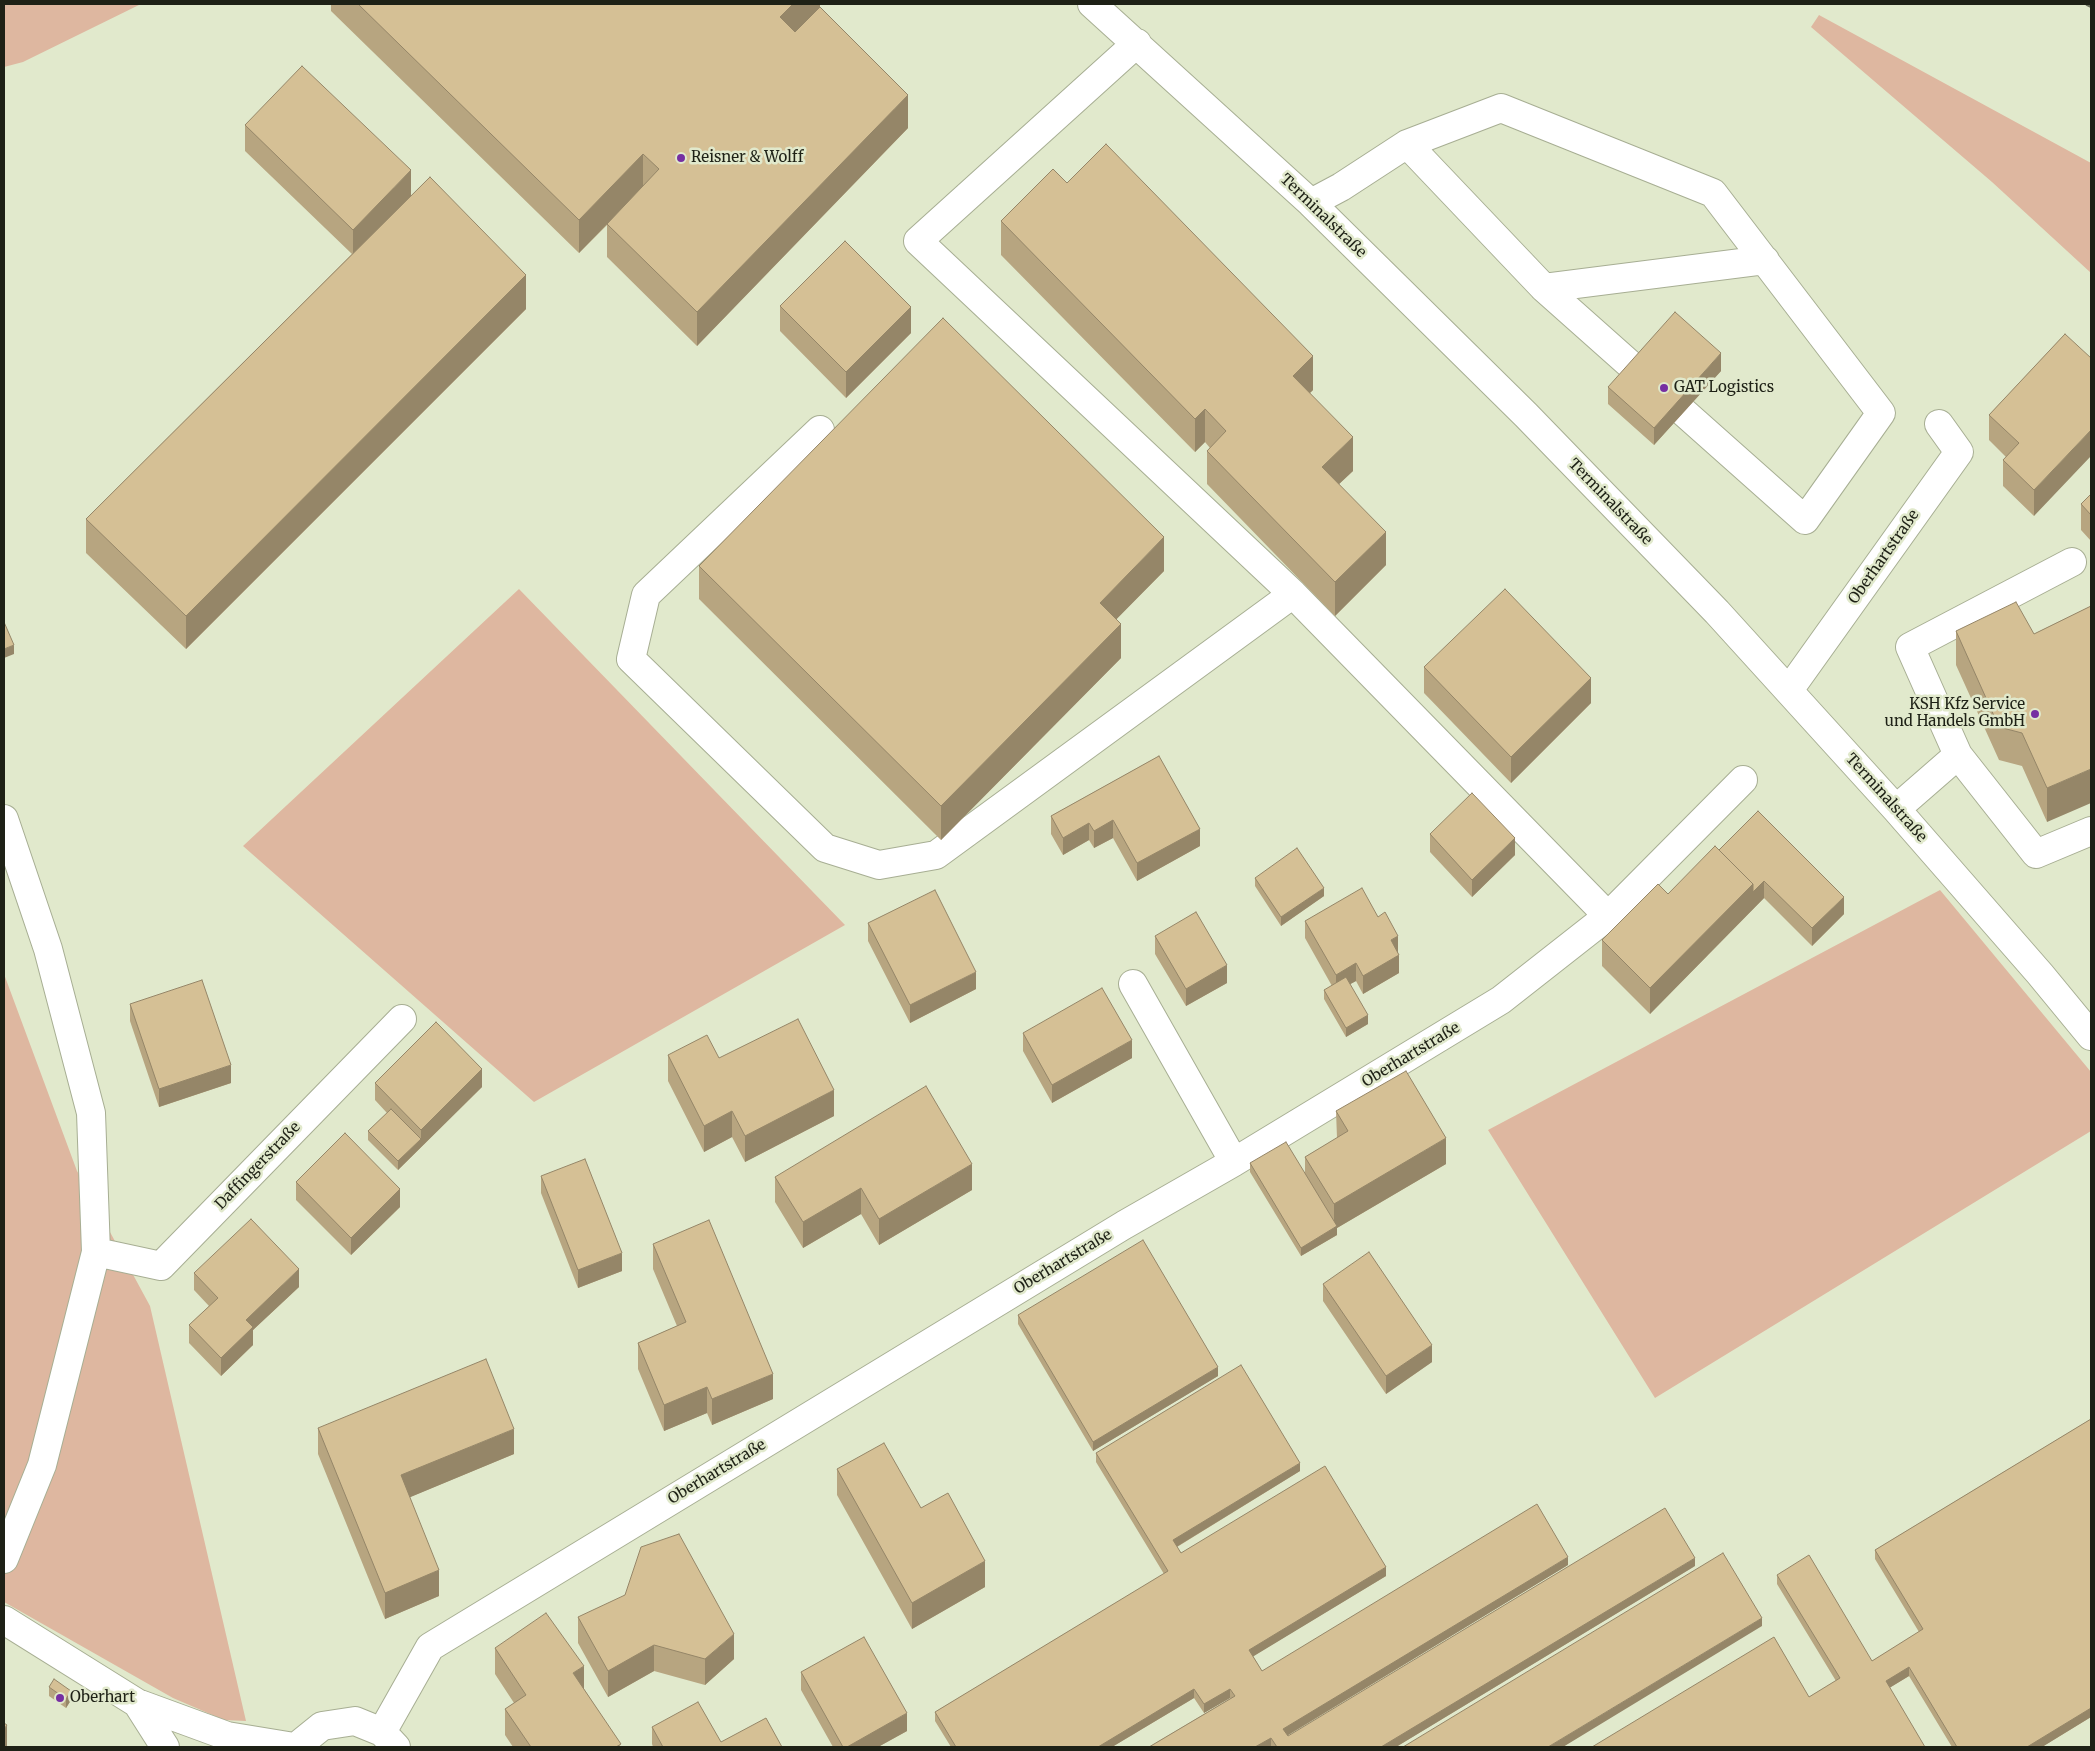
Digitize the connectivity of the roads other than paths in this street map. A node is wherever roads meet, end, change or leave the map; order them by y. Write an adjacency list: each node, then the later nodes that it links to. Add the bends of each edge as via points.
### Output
1 (1092, 4): 2 (street, Terminalstraße)
2 (1136, 43): 4 (street, Terminalstraße); 10 (street, via 918,241)
3 (1407, 144): 4 (street); 5 (street, via 1501,108 1713,192); 6 (street)
4 (1311, 203): 11 (street, Terminalstraße, via 1526,415)
5 (1765, 260): 6 (street); 6 (street, via 1881,413 1806,520)
6 (1544, 288)
7 (1939, 424): 11 (street, Oberhartstraße, via 1958,452)
8 (820, 430): 10 (street, via 646,595 631,659 825,848 879,865 936,855)
9 (2072, 562): 12 (street, via 1910,647)
10 (1293, 594): 17 (street)
11 (1789, 690): 14 (street, Terminalstraße)
12 (1958, 755): 14 (street); 16 (street, via 2036,854)
13 (1743, 780): 17 (street, Oberhartstraße)
14 (1896, 809): 20 (street, Terminalstraße)
15 (4, 819): 22 (street, via 48,949 91,1113)
16 (2091, 831)
17 (1608, 916): 21 (street, Oberhartstraße, via 1501,1000)
18 (1133, 984): 21 (street)
19 (402, 1018): 22 (street, Daffingerstraße, via 161,1266)
20 (2091, 1036)
21 (1234, 1162): 26 (street, Oberhartstraße, via 1124,1225 430,1646)
22 (96, 1252): 23 (street, via 42,1465)
23 (4, 1560)
24 (4, 1620): 25 (street)
25 (137, 1703): 27 (street); 28 (street, via 227,1736)
26 (389, 1740): 28 (street, via 355,1721 322,1726)
27 (165, 1747)
28 (295, 1747)

